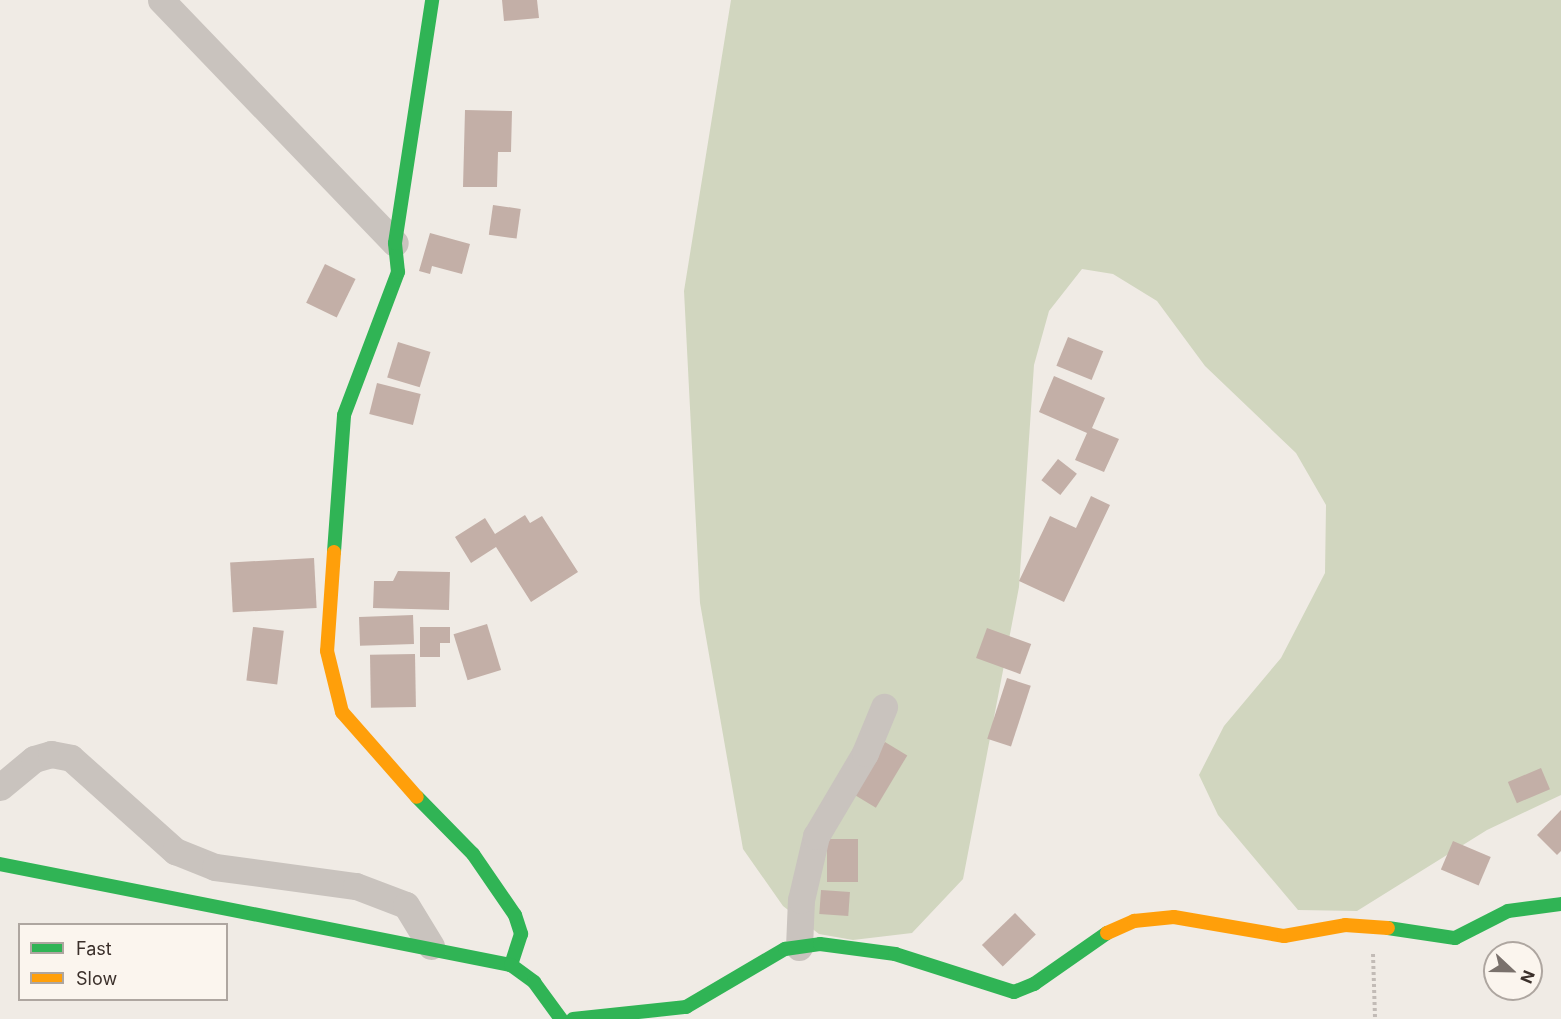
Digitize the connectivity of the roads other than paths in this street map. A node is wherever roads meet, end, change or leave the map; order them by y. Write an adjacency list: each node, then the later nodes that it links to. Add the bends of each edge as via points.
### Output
1 (162, 0): 3 (street)
2 (432, 0): 3 (street)
3 (395, 243): 10 (street, via 398,272 345,415 327,651 342,712 373,752 473,854 515,915 521,934)
4 (884, 707): 9 (street, via 865,753 816,836 801,900)
5 (0, 787): 8 (street, via 34,759 51,754 71,758 175,851 215,867 356,886 406,905)
6 (0, 864): 8 (street)
7 (1561, 904): 9 (street, via 1508,911 1455,939 1372,926 1345,925 1284,936 1173,917 1134,921 1100,936 1035,984 1014,992 895,954 820,944)
8 (431, 946): 10 (street)
9 (799, 947): 12 (street, via 785,949 686,1007)
10 (511, 965): 11 (street, via 534,982)
11 (561, 1019)
12 (573, 1019)

